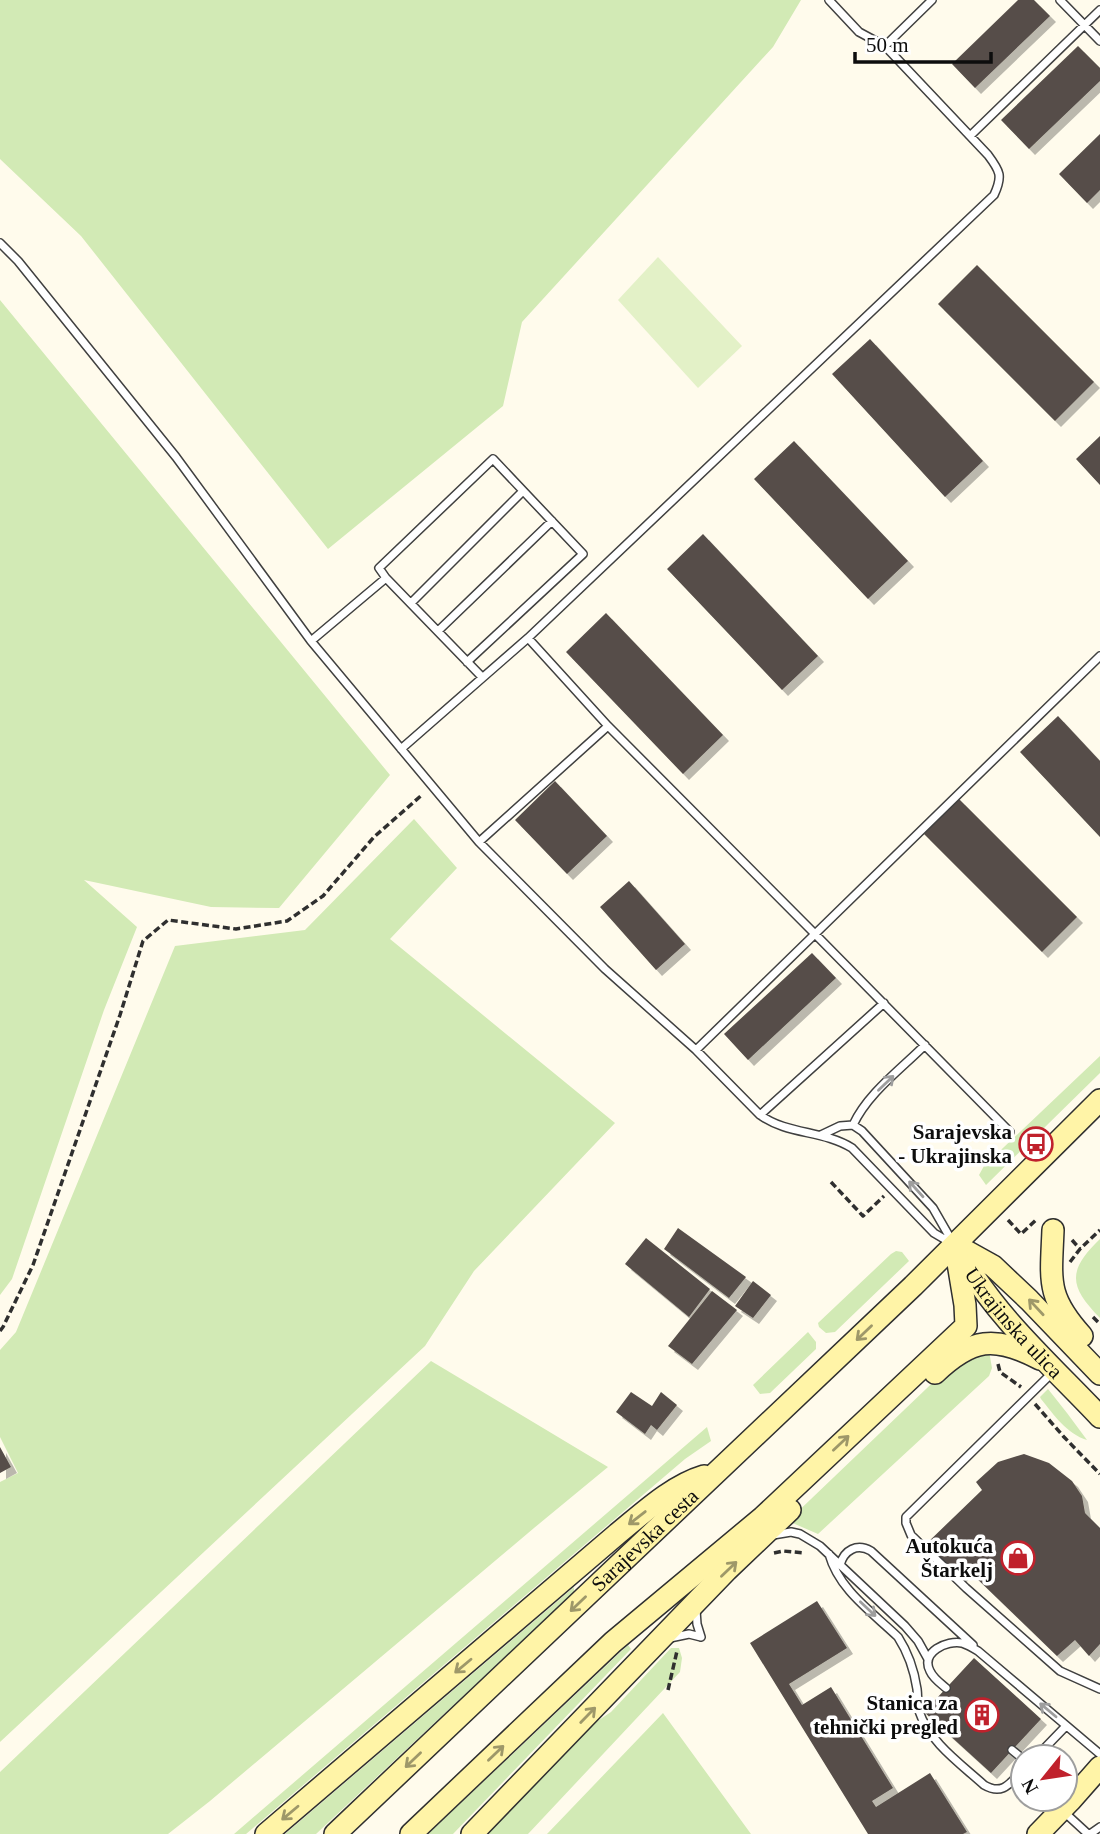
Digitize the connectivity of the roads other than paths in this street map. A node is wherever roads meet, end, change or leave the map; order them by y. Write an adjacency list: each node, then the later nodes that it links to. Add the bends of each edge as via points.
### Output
1 (829, 0): 7 (lane, via 859,32)
2 (932, 0): 7 (lane)
3 (1060, 0): 5 (lane)
4 (1100, 10): 5 (lane)
5 (1084, 25): 6 (lane); 8 (lane)
6 (1100, 41)
7 (885, 46): 8 (lane)
8 (970, 136): 15 (lane, via 998,168 1001,181 994,195)
9 (0, 243): 16 (lane, via 176,457)
10 (523, 491): 11 (lane); 12 (lane, via 493,459 379,568); 13 (lane)
11 (552, 521): 14 (lane); 18 (lane, via 583,554)
12 (386, 578): 13 (lane); 16 (lane)
13 (411, 604): 14 (lane)
14 (438, 631): 18 (lane)
15 (527, 638): 19 (lane); 20 (lane)
16 (312, 640): 21 (lane)
17 (1100, 656): 23 (lane)
18 (467, 662): 19 (lane)
19 (482, 677): 21 (lane)
20 (608, 726): 22 (lane); 23 (lane)
21 (401, 749): 22 (lane)
22 (479, 842): 26 (lane, via 605,969)
23 (815, 934): 24 (lane); 26 (lane)
24 (884, 1003): 25 (lane); 28 (lane)
25 (925, 1045): 29 (lane, one-way to 25, via 868,1100); 30 (lane)
26 (696, 1050): 28 (lane)
27 (1100, 1100): 33 (main road, Sarajevska cesta)
28 (760, 1115): 31 (lane, via 782,1127)
29 (853, 1125): 31 (lane); 33 (lane, one-way to 29, via 933,1208)
30 (1010, 1132)
31 (821, 1135): 33 (lane, via 852,1148 934,1233)
32 (1062, 1235): 34 (main road, via 1050,1276 1055,1296 1065,1316)
33 (955, 1245): 35 (main road, Ukrajinska ulica, via 977,1283); 36 (main road, Ukrajinska ulica, one-way to 33, via 993,1266); 37 (main road, via 966,1326); 39 (main road, Sarajevska cesta, one-way to 39)
34 (1100, 1356)
35 (1053, 1366): 37 (main road, via 1006,1345 979,1344 952,1358 920,1387); 38 (main road, Ukrajinska ulica); 47 (lane, via 906,1517 907,1529 1060,1671)
36 (1100, 1374)
37 (885, 1402): 40 (main road, one-way to 37)
38 (1100, 1416)
39 (716, 1472): 57 (main road, one-way to 57, via 684,1484 616,1535); 58 (main road, Sarajevska cesta, one-way to 58)
40 (798, 1485): 41 (main road, via 793,1504); 59 (main road, one-way to 40, via 613,1642)
41 (764, 1547): 42 (lane, via 780,1532 791,1532 810,1539); 60 (main road, one-way to 41, via 727,1570)
42 (829, 1555): 43 (lane); 52 (lane, one-way to 52, via 843,1585 898,1637 909,1654 919,1709 936,1740 992,1789)
43 (840, 1565): 44 (lane, via 853,1549 871,1551); 45 (lane, via 905,1626)
44 (978, 1651): 45 (lane, via 958,1643 938,1648); 48 (lane, one-way to 44)
45 (928, 1659): 46 (lane, via 931,1673)
46 (946, 1688)
47 (1100, 1689)
48 (1066, 1726): 49 (lane); 50 (lane)
49 (1050, 1743)
50 (1100, 1754)
51 (1100, 1767): 53 (main road)
52 (1009, 1784)
53 (1079, 1789)
54 (1056, 1813): 61 (main road)
55 (1074, 1813): 62 (lane)
56 (1100, 1827): 62 (lane)
57 (266, 1834)
58 (335, 1834)
59 (411, 1834)
60 (472, 1834)
61 (1038, 1834)
62 (1089, 1834)

